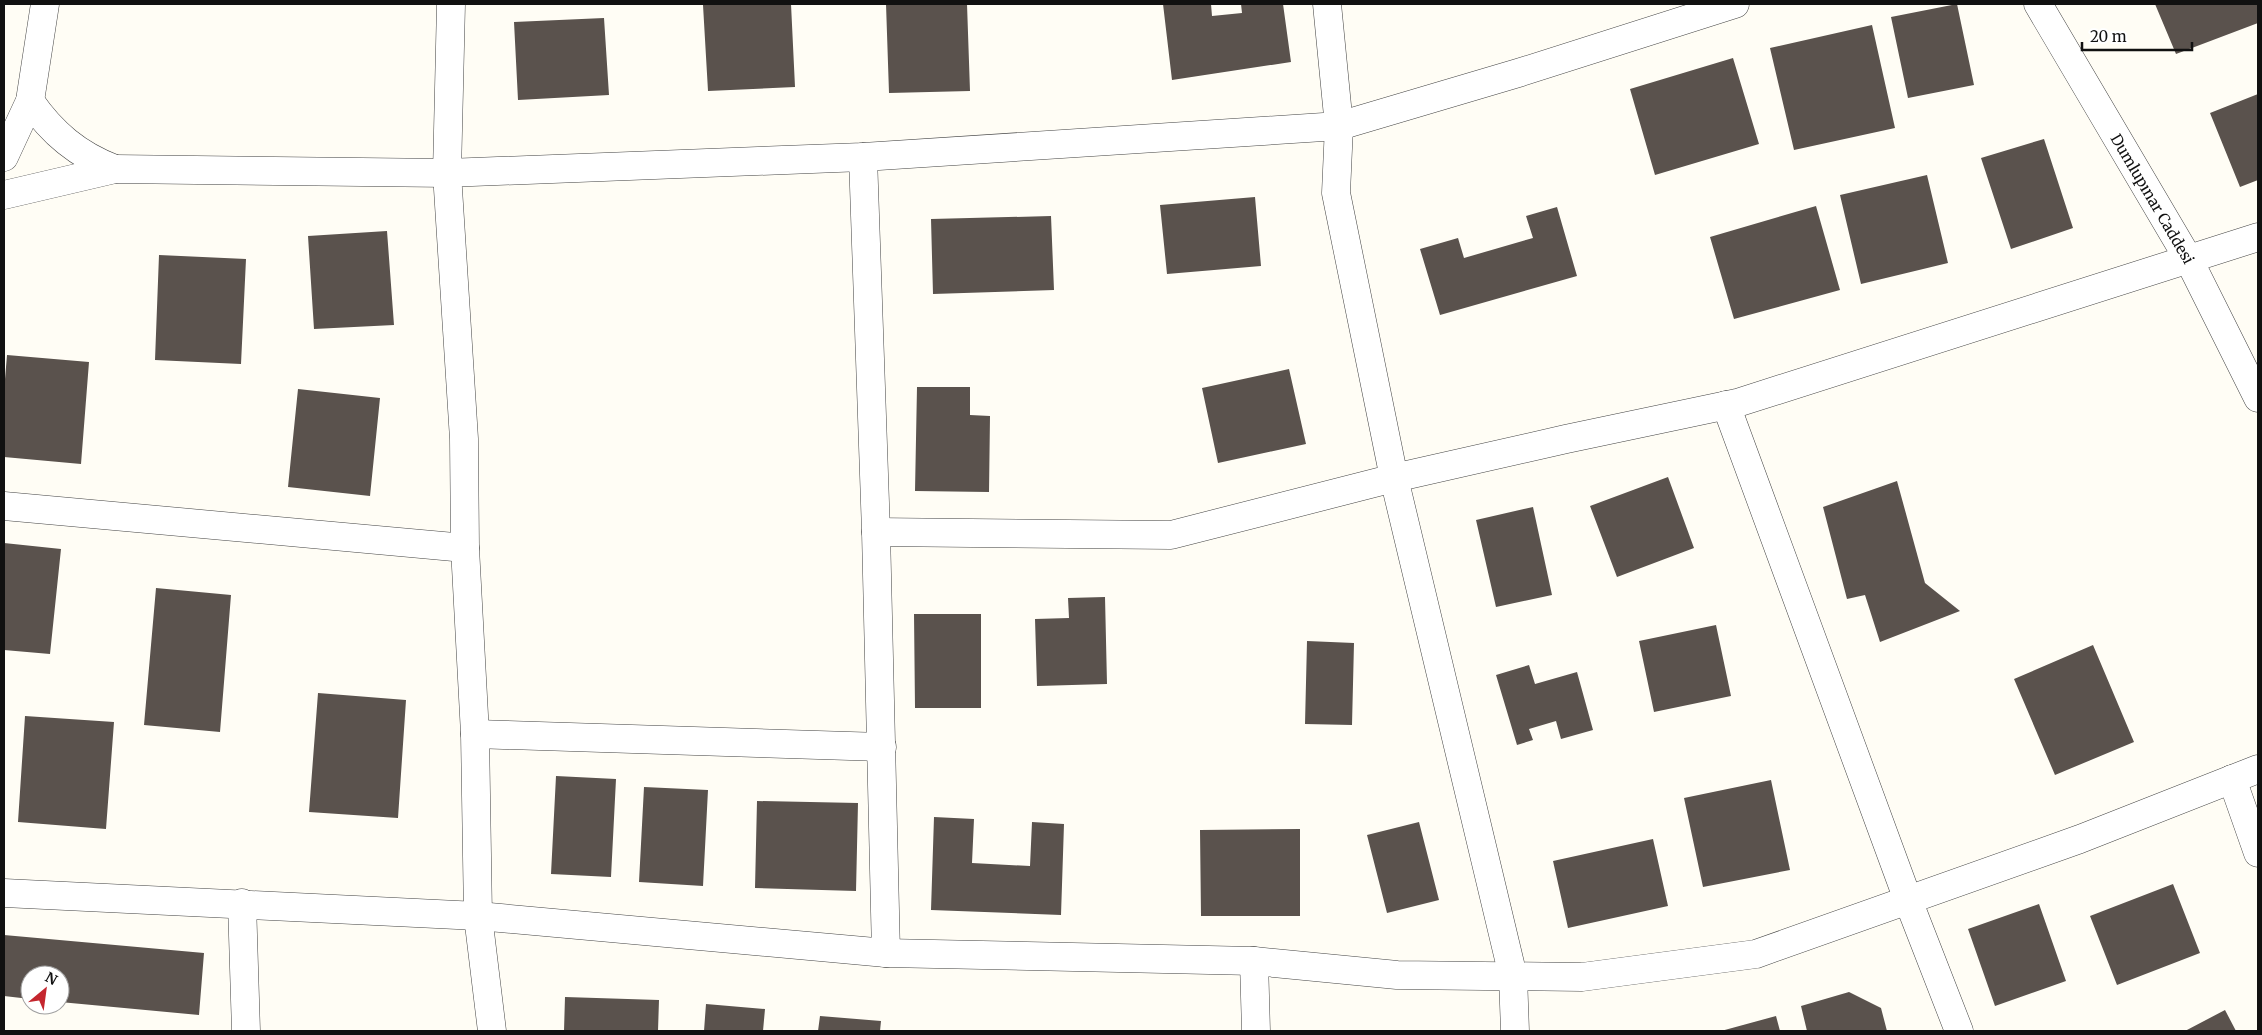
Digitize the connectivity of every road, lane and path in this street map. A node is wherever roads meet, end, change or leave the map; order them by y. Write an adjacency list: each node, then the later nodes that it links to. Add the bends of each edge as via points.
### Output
1 (45, 4): 6 (street)
2 (451, 4): 11 (street)
3 (1327, 4): 7 (street)
4 (2038, 4): 14 (street, Dumlupınar Caddesi)
5 (1724, 5): 7 (street, via 1518,73)
6 (30, 101): 8 (street); 10 (street, via 47,124 74,149)
7 (1339, 126): 9 (street); 17 (street, via 1336,193)
8 (4, 157)
9 (863, 157): 11 (street); 19 (street)
10 (115, 169): 11 (street); 12 (street)
11 (447, 173): 20 (street, via 464,438)
12 (4, 195)
13 (2258, 237): 14 (street)
14 (2189, 260): 15 (street, Dumlupınar Caddesi); 16 (street)
15 (2258, 398)
16 (1726, 405): 17 (street); 27 (street)
17 (1394, 478): 19 (street, via 1171,535); 32 (street)
18 (4, 506): 20 (street)
19 (876, 532): 22 (street)
20 (465, 548): 21 (street)
21 (475, 734): 22 (street); 29 (street)
22 (882, 747): 30 (street)
23 (2258, 769): 24 (street)
24 (2232, 779): 25 (street); 27 (street, via 2080,839)
25 (2258, 853)
26 (4, 893): 28 (street)
27 (1908, 900): 32 (street, via 1756,954 1582,977); 37 (street)
28 (242, 903): 29 (street); 33 (street)
29 (478, 916): 30 (street); 34 (street)
30 (886, 952): 31 (street)
31 (1254, 961): 32 (street, via 1397,975); 35 (street)
32 (1513, 976): 36 (street)
33 (246, 1031)
34 (492, 1031)
35 (1256, 1031)
36 (1515, 1031)
37 (1959, 1031)

